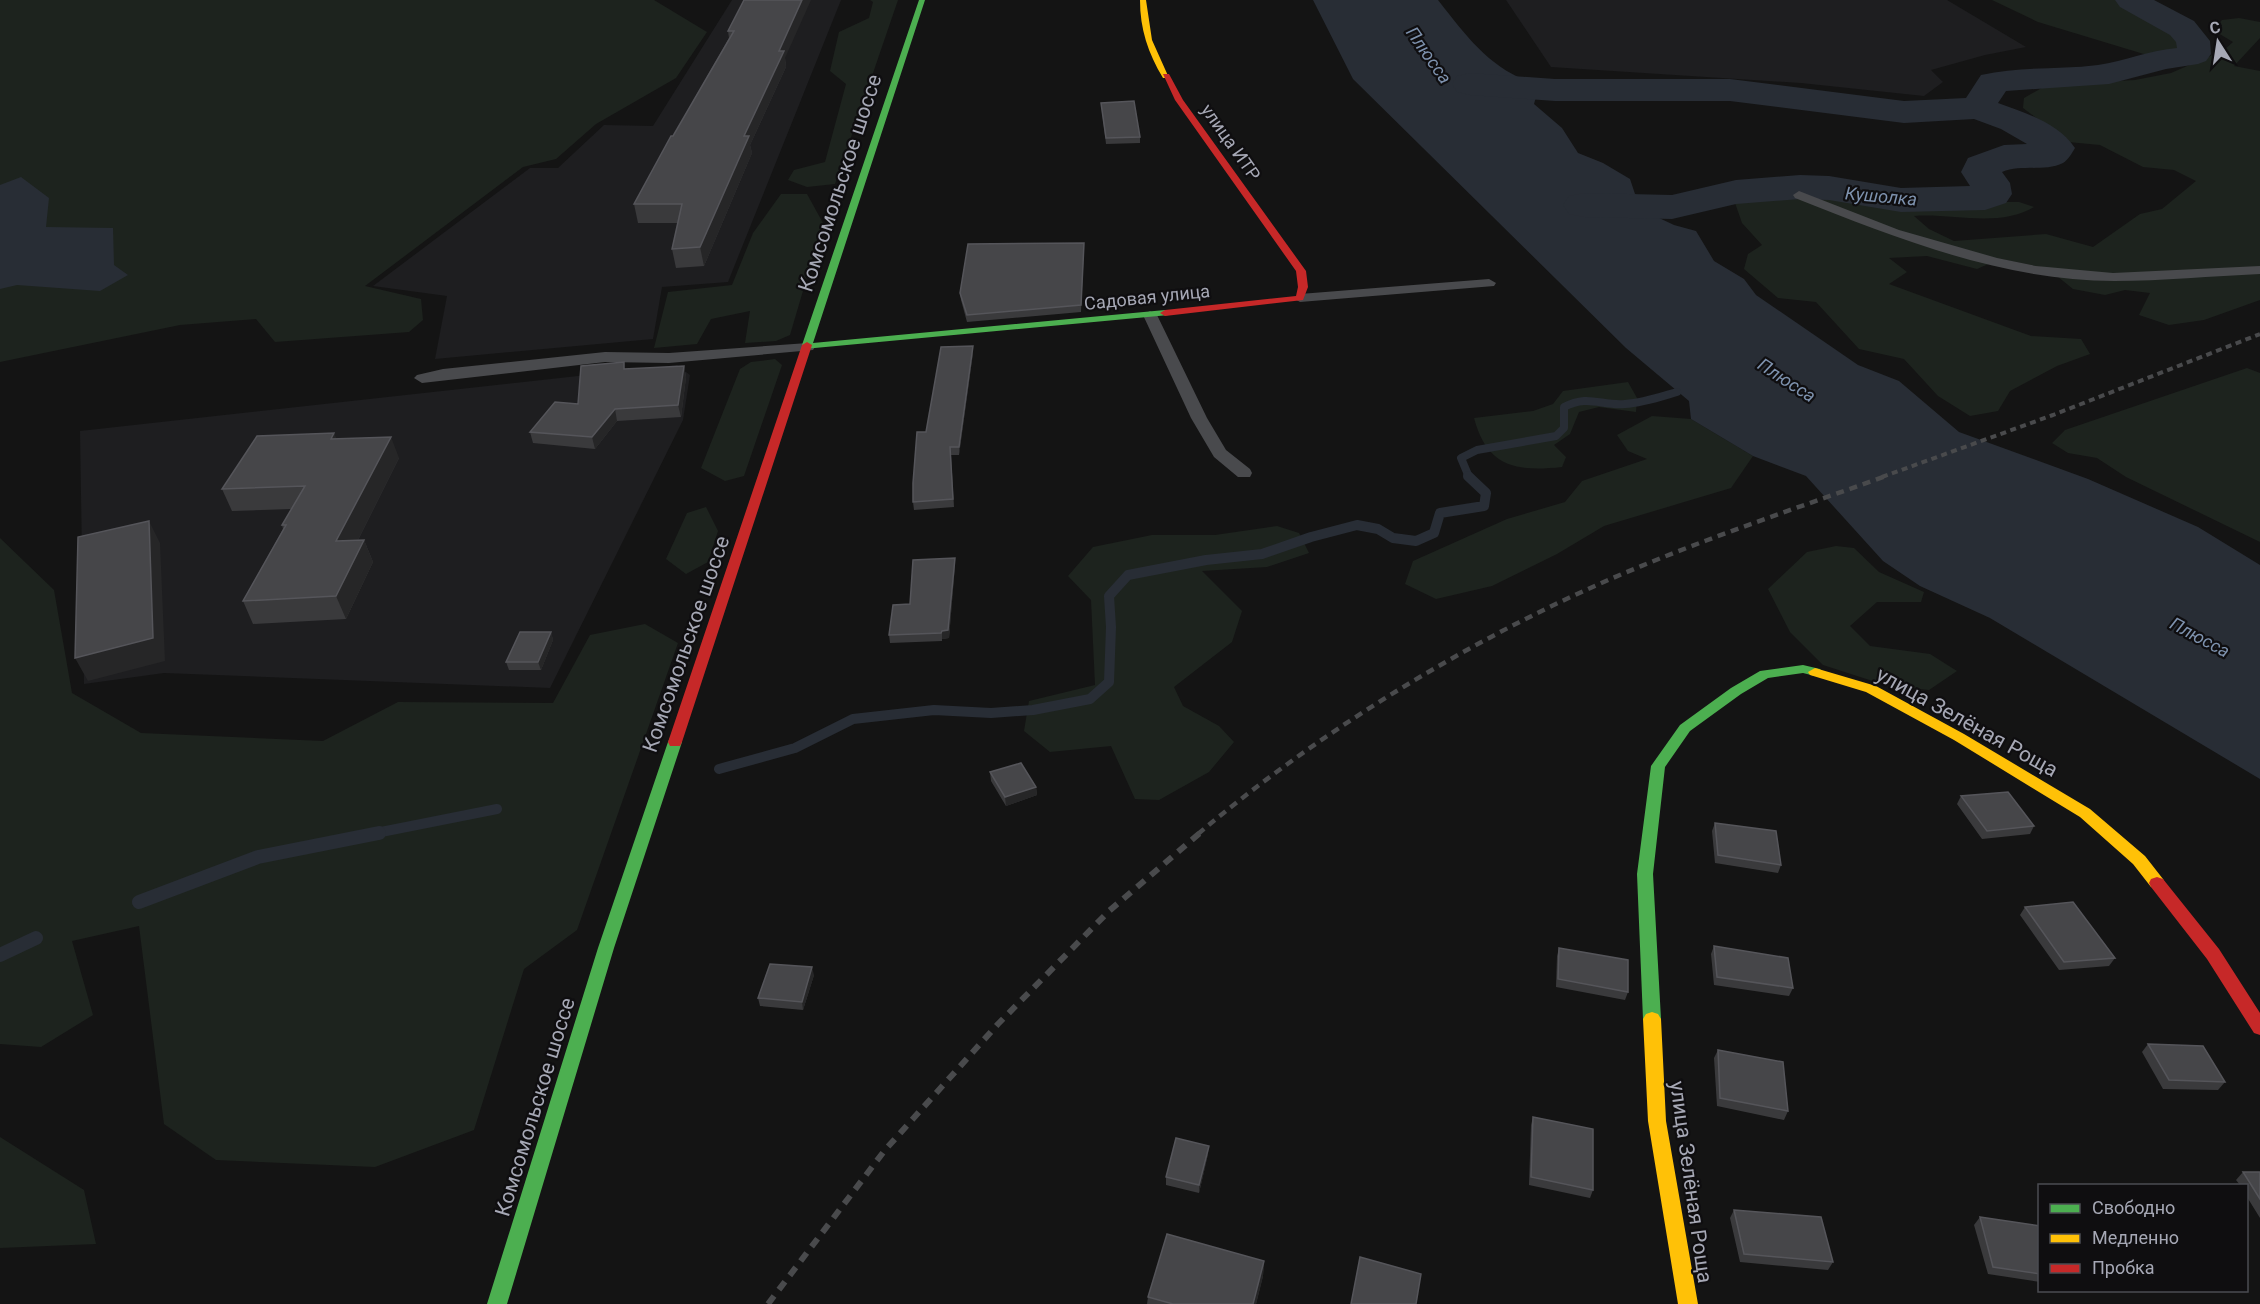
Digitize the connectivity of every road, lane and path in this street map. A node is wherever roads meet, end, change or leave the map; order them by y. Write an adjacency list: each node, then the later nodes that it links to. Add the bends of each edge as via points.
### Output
1 (922, 0): 8 (street, Комсомольское шоссе)
2 (1143, 0): 6 (street, улица ИТР, via 1143,22 1150,48 1179,100 1301,271)
3 (1799, 195): 4 (lane, via 1894,233 2036,270 2113,277)
4 (2260, 270)
5 (1490, 283): 6 (lane, Садовая улица)
6 (1300, 298): 7 (street, Садовая улица)
7 (1150, 315): 8 (street, Садовая улица); 10 (lane, via 1199,418 1220,453)
8 (808, 347): 9 (lane, via 669,358 605,357); 12 (street, Комсомольское шоссе, via 606,948)
9 (422, 378)
10 (1244, 473)
11 (2260, 1028): 13 (street, улица Зелёная Роща, via 2213,954 2139,860 2085,813 1959,736 1871,689 1803,669 1765,674 1685,728 1658,766 1646,874 1657,1121)
12 (497, 1304)
13 (1688, 1304)

